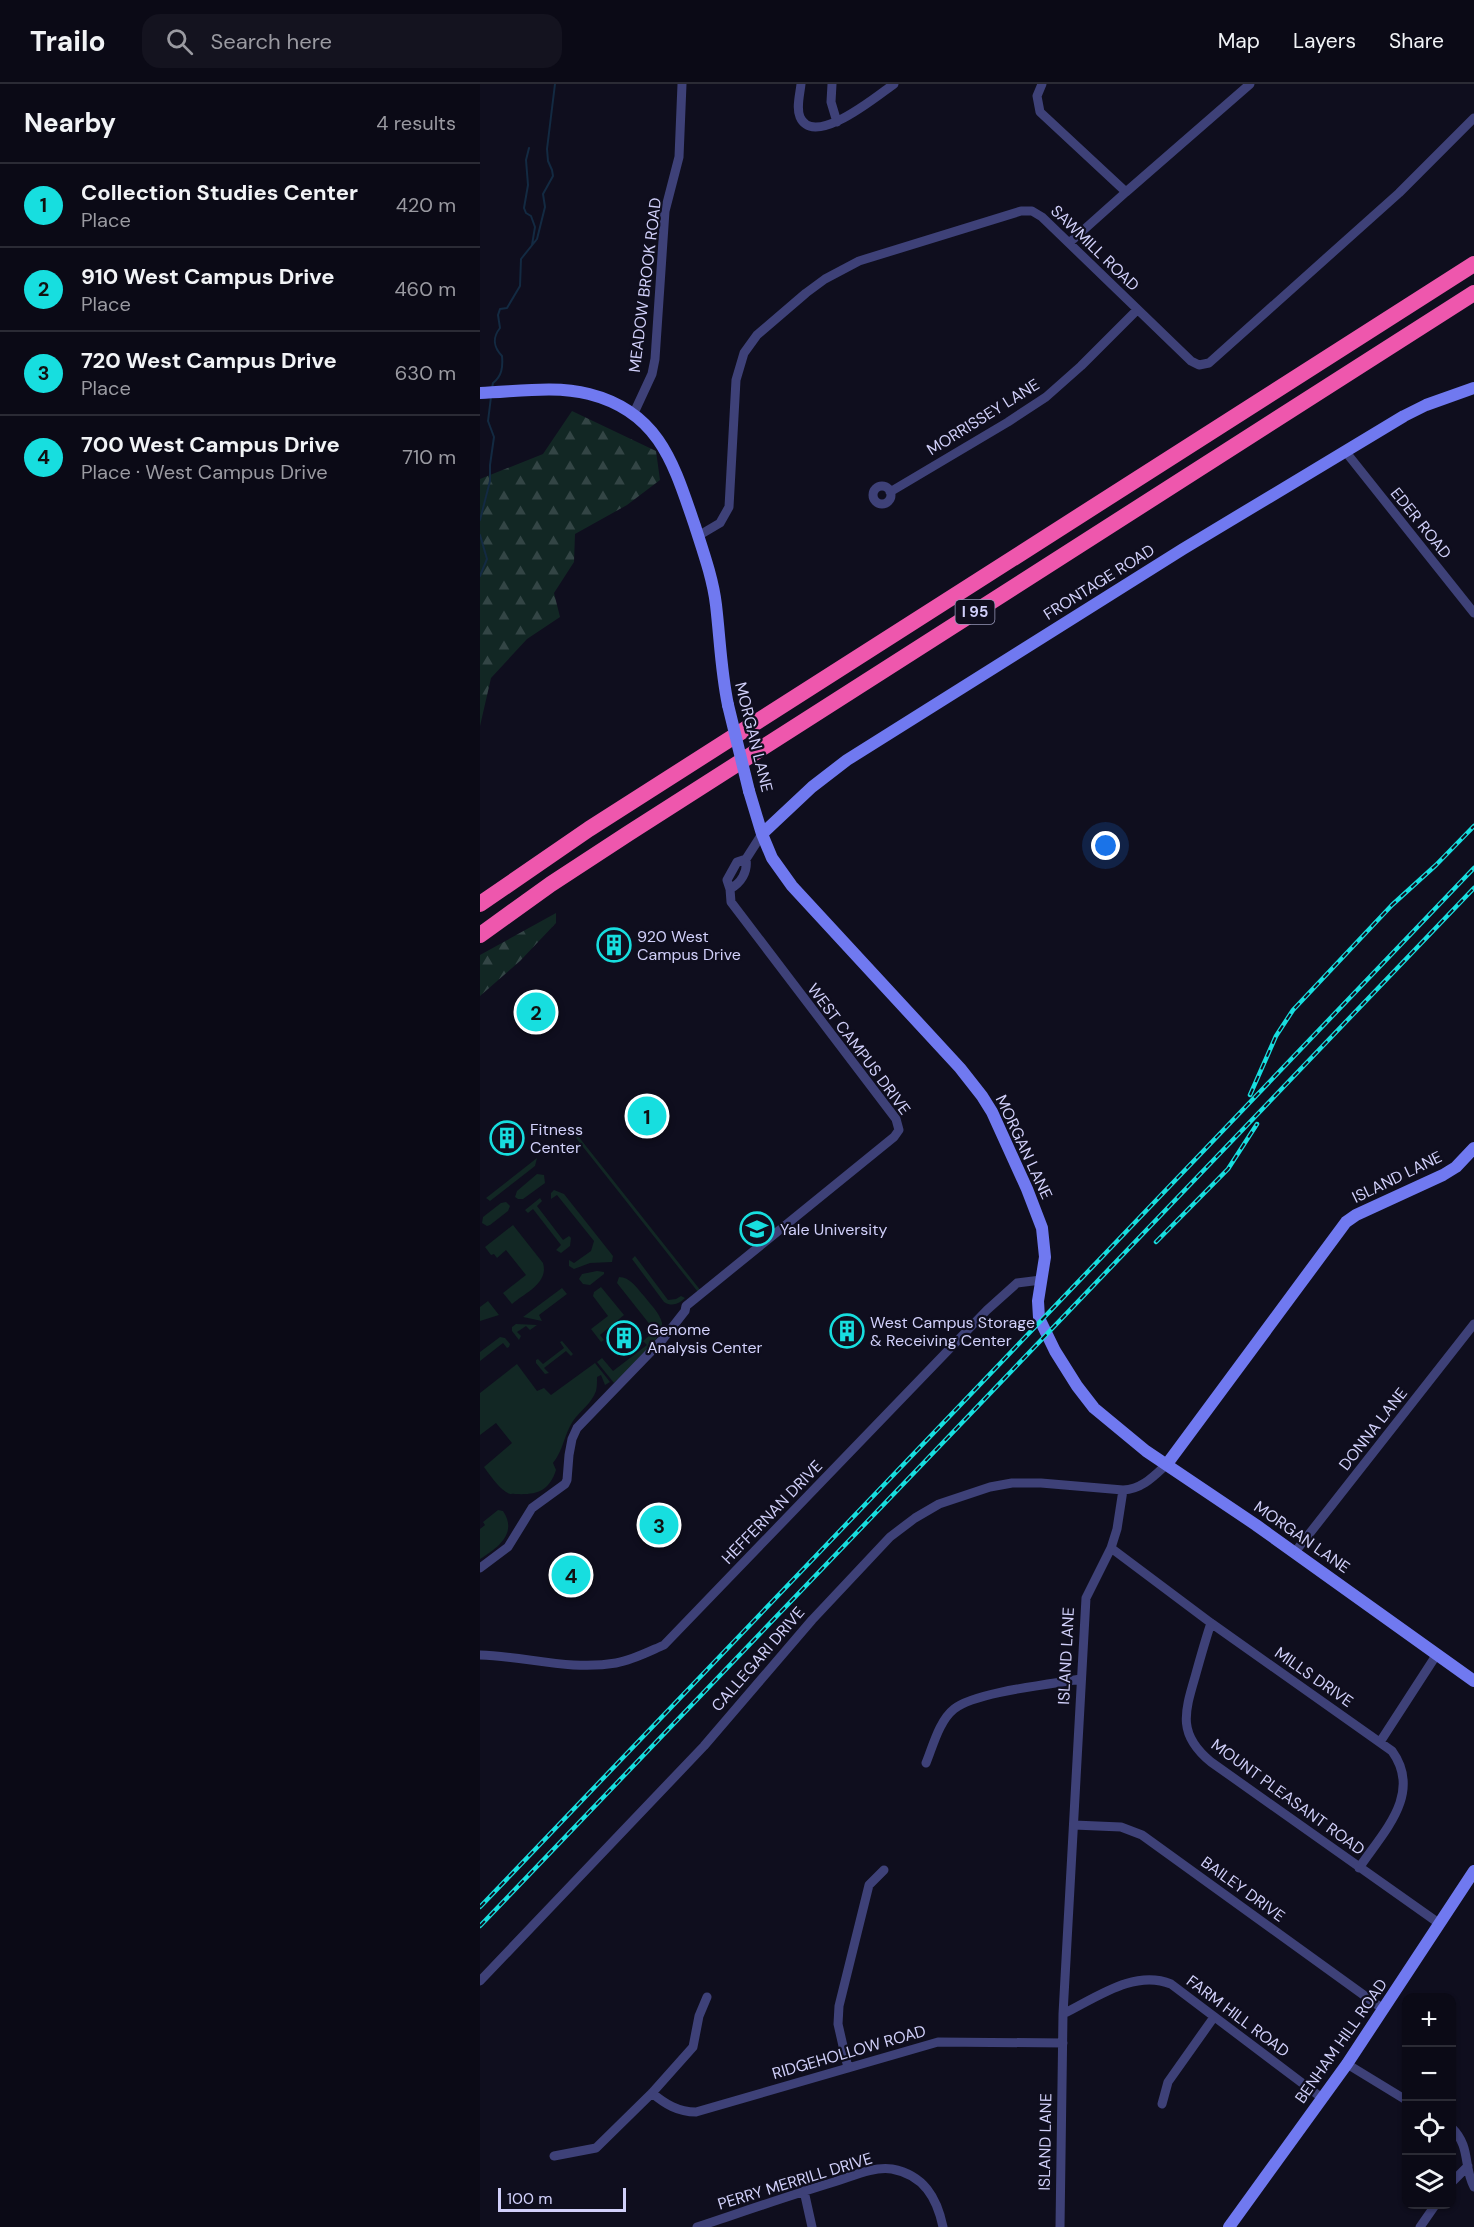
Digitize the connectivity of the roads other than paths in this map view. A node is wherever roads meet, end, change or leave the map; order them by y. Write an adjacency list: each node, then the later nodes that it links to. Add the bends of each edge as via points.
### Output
1 (681, 84): 16 (street, MEADOW BROOK ROAD, via 680,157 665,211 655,359)
2 (801, 84): 8 (street, via 798,110 804,122 817,127)
3 (832, 84): 8 (street, via 831,102)
4 (894, 84): 8 (street)
5 (1042, 84): 9 (street, via 1037,96 1040,112)
6 (1250, 84): 9 (street)
7 (1474, 118): 13 (street, SAWMILL ROAD, via 1399,193 1209,363 1199,365 1191,361)
8 (837, 122)
9 (1126, 192): 10 (street)
10 (1069, 243): 13 (street, SAWMILL ROAD); 19 (street, SAWMILL ROAD, via 1038,214 1021,211 859,261 806,293 757,335 744,353 736,380 729,507 720,523)
11 (1474, 264): 22 (highway, I 95, via 597,824)
12 (1474, 294): 23 (highway, I 95, via 629,833)
13 (1137, 310): 18 (street, MORRISSEY LANE, via 1046,397)
14 (1474, 388): 17 (street, FRONTAGE ROAD, via 1426,405)
15 (480, 393): 16 (street, MORGAN LANE, via 582,393)
16 (633, 415): 19 (street, MORGAN LANE, via 667,451)
17 (1345, 452): 20 (street, EDER ROAD); 21 (street, FRONTAGE ROAD, via 847,760)
18 (890, 492)
19 (698, 536): 21 (street, MORGAN LANE, bridge, via 716,603 728,705)
20 (1474, 613)
21 (762, 834): 25 (street, MORGAN LANE, via 772,858 792,886 960,1068 992,1112 1042,1228 1045,1247); 31 (street, WEST CAMPUS DRIVE, via 727,880 730,902 896,1119 899,1130 693,1299 663,1338 577,1428 565,1484 532,1508 508,1547)
22 (480, 904)
23 (480, 935)
24 (1474, 1148): 27 (street, ISLAND LANE, via 1443,1175 1346,1222)
25 (1041, 1281): 27 (street, MORGAN LANE, via 1039,1318 1077,1386 1107,1420); 34 (street, HEFFERNAN DRIVE, via 1017,1283 1002,1295 664,1645 618,1663 594,1666)
26 (1474, 1324): 30 (street, DONNA LANE)
27 (1167, 1464): 28 (street, ISLAND LANE, via 1144,1484); 30 (street, MORGAN LANE)
28 (1123, 1490): 29 (street, ISLAND LANE); 44 (street, CALLEGARI DRIVE, via 1041,1483 990,1487 939,1504 890,1537 820,1611 704,1746)
29 (1111, 1548): 32 (street, MILLS DRIVE); 35 (street, ISLAND LANE, via 1086,1598)
30 (1295, 1552): 33 (street, MORGAN LANE)
31 (480, 1568)
32 (1211, 1623): 37 (street, MILLS DRIVE); 40 (street, MOUNT PLEASANT ROAD, via 1186,1710 1186,1727 1196,1747 1211,1762)
33 (1437, 1654): 36 (street, MORGAN LANE); 37 (street)
34 (480, 1655)
35 (1082, 1679): 38 (street, via 978,1697 954,1708 944,1721); 39 (street, ISLAND LANE)
36 (1474, 1681)
37 (1380, 1742): 40 (street, MILLS DRIVE, via 1392,1751 1401,1767 1404,1791 1399,1807)
38 (926, 1763)
39 (1074, 1825): 46 (street, BAILEY DRIVE, via 1137,1831); 47 (street, ISLAND LANE)
40 (1359, 1868): 43 (street, MOUNT PLEASANT ROAD)
41 (884, 1870): 51 (street, via 869,1886 839,2006 838,2024)
42 (1474, 1871): 43 (street, BENHAM HILL ROAD)
43 (1440, 1924): 46 (street, BENHAM HILL ROAD)
44 (480, 1981)
45 (707, 1997): 52 (street, via 693,2047)
46 (1383, 2009): 50 (street, BENHAM HILL ROAD)
47 (1063, 2014): 48 (street, FARM HILL ROAD, via 1123,1984 1158,1979 1171,1984); 49 (street, ISLAND LANE)
48 (1214, 2017): 54 (street, FARM HILL ROAD); 55 (street, via 1168,2082)
49 (1063, 2043): 51 (street, RIDGEHOLLOW ROAD, via 938,2042); 66 (street, ISLAND LANE)
50 (1347, 2064): 53 (street); 54 (street, BENHAM HILL ROAD)
51 (848, 2068): 52 (street, RIDGEHOLLOW ROAD, via 696,2112 670,2107)
52 (652, 2093): 57 (street, via 596,2148)
53 (1402, 2097)
54 (1322, 2098): 67 (street, BENHAM HILL ROAD)
55 (1162, 2104)
56 (1456, 2133): 58 (street, via 1463,2143)
57 (554, 2156)
58 (1468, 2166): 59 (street); 60 (street)
59 (1456, 2178)
60 (1474, 2187)
61 (804, 2191): 63 (street, PERRY MERRILL DRIVE); 64 (street); 65 (street, PERRY MERRILL DRIVE, via 874,2170 892,2169 916,2178 928,2188)
62 (1433, 2209): 68 (street)
63 (697, 2227)
64 (812, 2227)
65 (943, 2227)
66 (1060, 2227)
67 (1229, 2227)
68 (1420, 2227)

